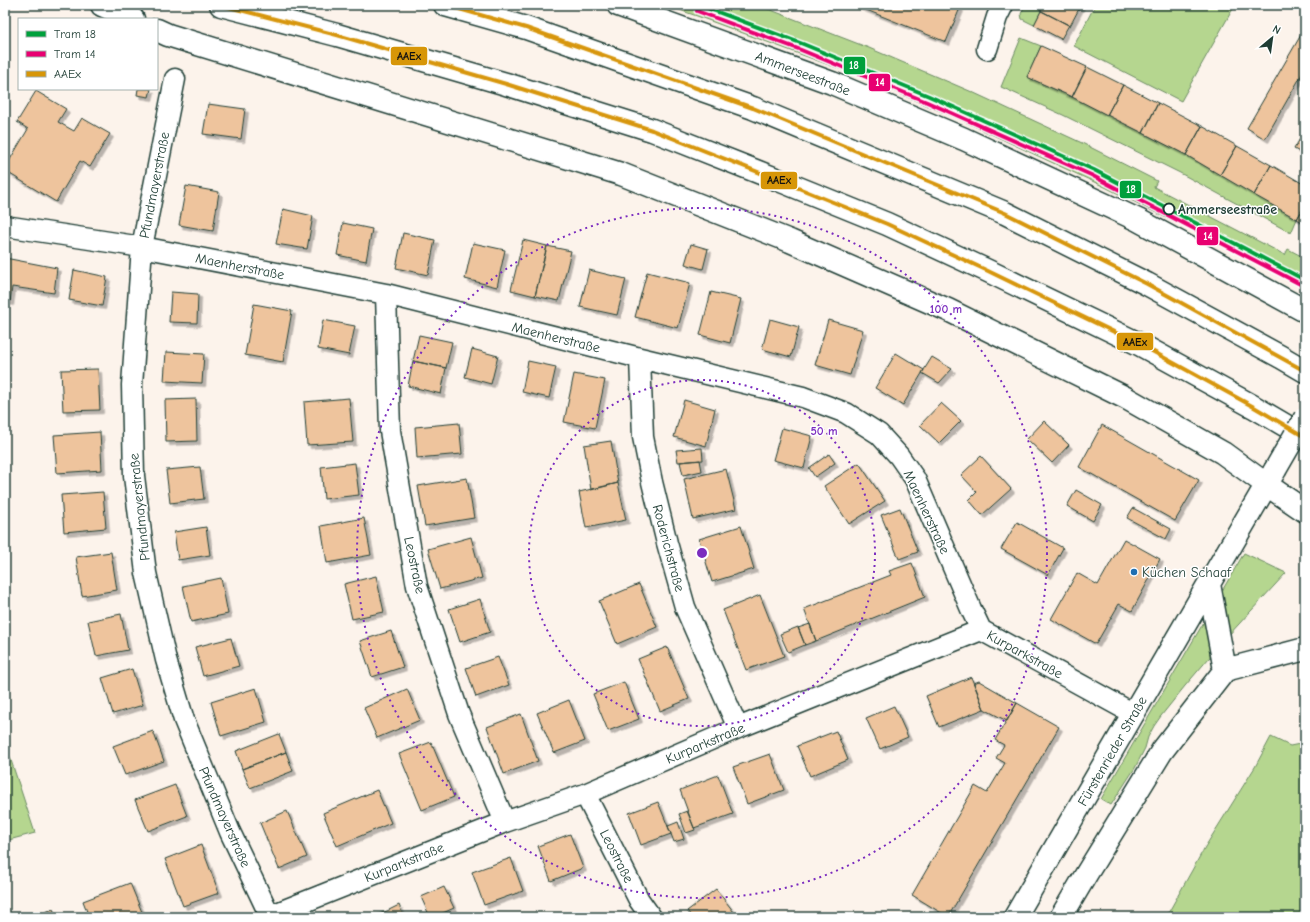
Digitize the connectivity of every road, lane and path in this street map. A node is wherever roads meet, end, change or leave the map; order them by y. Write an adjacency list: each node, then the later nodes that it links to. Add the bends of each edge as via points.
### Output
1 (102, 5): 6 (main road)
2 (221, 5): 17 (main road, via 337,35 506,84 652,130 779,180 887,224 1134,342)
3 (445, 5): 15 (main road, via 526,28 753,108 1005,212 1147,284)
4 (618, 5): 13 (main road, Ammerseestraße, via 832,83 964,139 1138,220)
5 (1004, 5): 8 (street, via 997,17)
6 (131, 18)
7 (158, 30): 18 (main road, via 621,174 782,238 948,310 1126,398)
8 (987, 49)
9 (175, 79): 11 (street, Pfundmayerstraße)
10 (5, 226): 11 (street, Maenherstraße)
11 (142, 247): 12 (street, Maenherstraße); 28 (street, Pfundmayerstraße, via 132,385 134,476 146,573 166,660 184,720)
12 (386, 294): 14 (street, Maenherstraße); 27 (street, Leostraße, via 390,431 417,586 459,714)
13 (1305, 311)
14 (640, 358): 21 (street, Maenherstraße, via 803,397 846,413 879,434 915,479); 25 (street, Roderichstraße, via 643,437 667,544 685,607)
15 (1305, 371)
16 (1305, 418): 18 (main road, Fürstenrieder Straße, bridge)
17 (1305, 437)
18 (1271, 477): 19 (main road); 20 (main road, Fürstenrieder Straße)
19 (1305, 511)
20 (1209, 584): 23 (main road); 24 (main road, Fürstenrieder Straße)
21 (981, 630): 24 (street, Kurparkstraße); 25 (street, Kurparkstraße)
22 (1305, 649): 23 (main road)
23 (1225, 670): 31 (main road, via 1162,751)
24 (1134, 714): 30 (main road, Fürstenrieder Straße)
25 (738, 728): 26 (street, Kurparkstraße)
26 (585, 794): 27 (street, Kurparkstraße); 29 (street, Leostraße, via 639,900)
27 (505, 822): 28 (street, Kurparkstraße)
28 (268, 916)
29 (651, 917)
30 (1015, 917)
31 (1061, 917)

